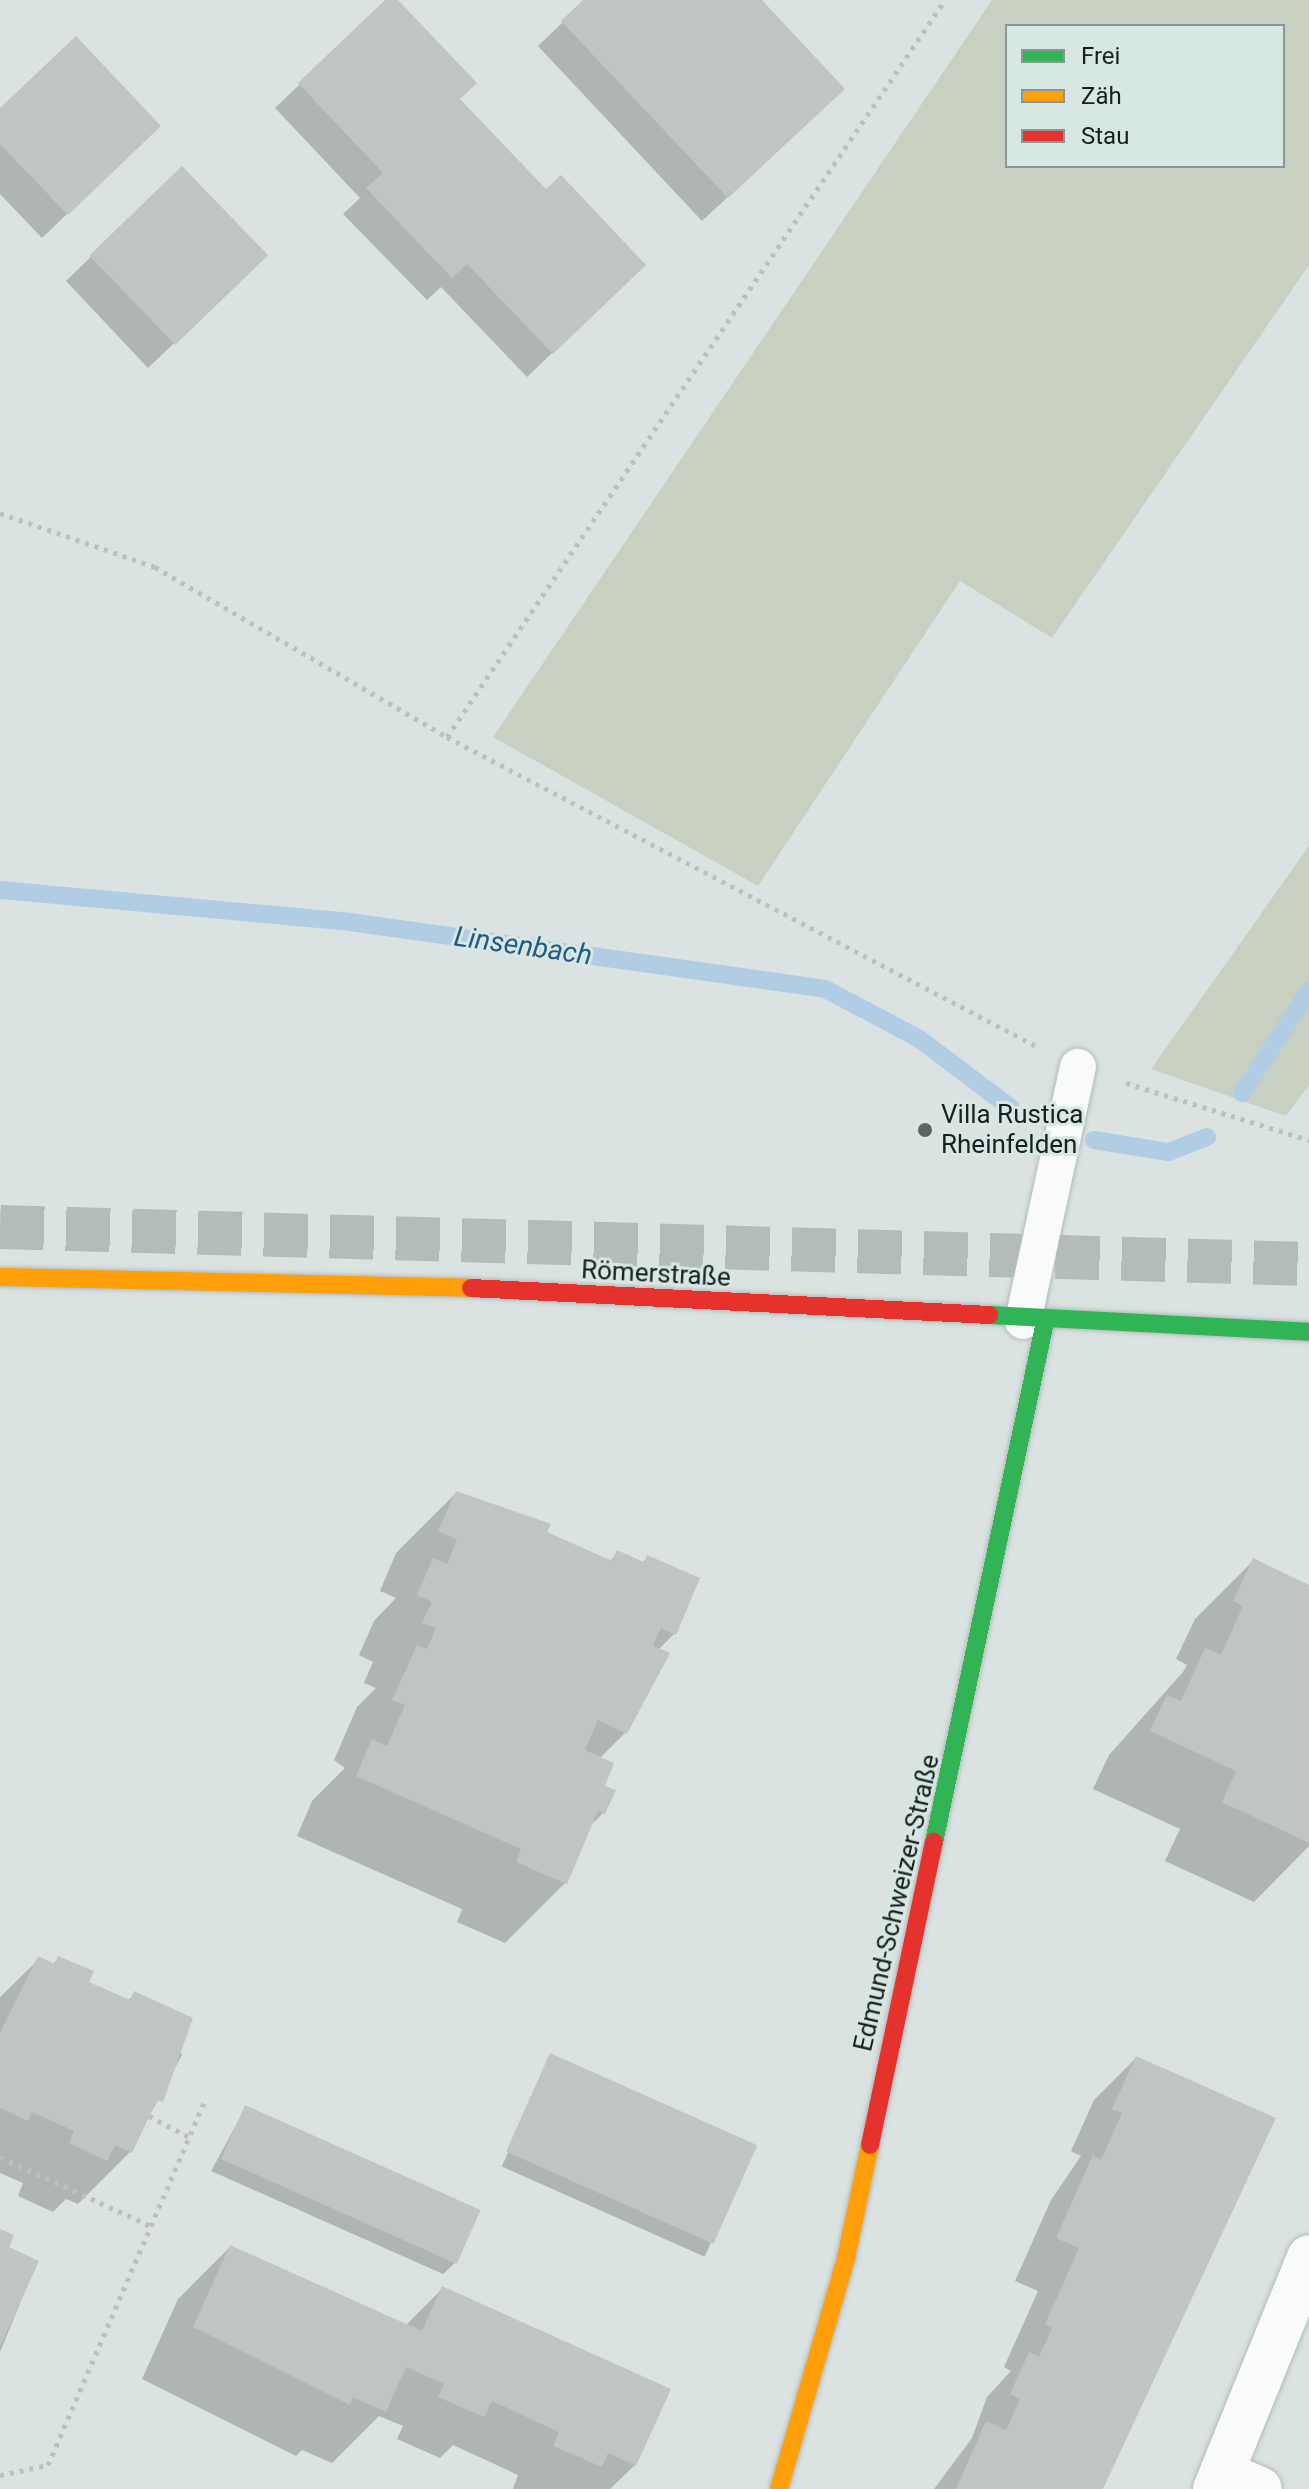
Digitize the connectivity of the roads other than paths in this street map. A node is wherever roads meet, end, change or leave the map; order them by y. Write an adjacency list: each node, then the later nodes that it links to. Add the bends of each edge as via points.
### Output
1 (1078, 1067): 3 (lane)
2 (0, 1277): 3 (street, Römerstraße, via 269,1278)
3 (1034, 1322): 4 (street, Römerstraße); 7 (street, Edmund-Schweizer-Straße, via 846,2258)
4 (1309, 1332)
5 (1309, 2257): 6 (street)
6 (1233, 2484)
7 (779, 2489)

